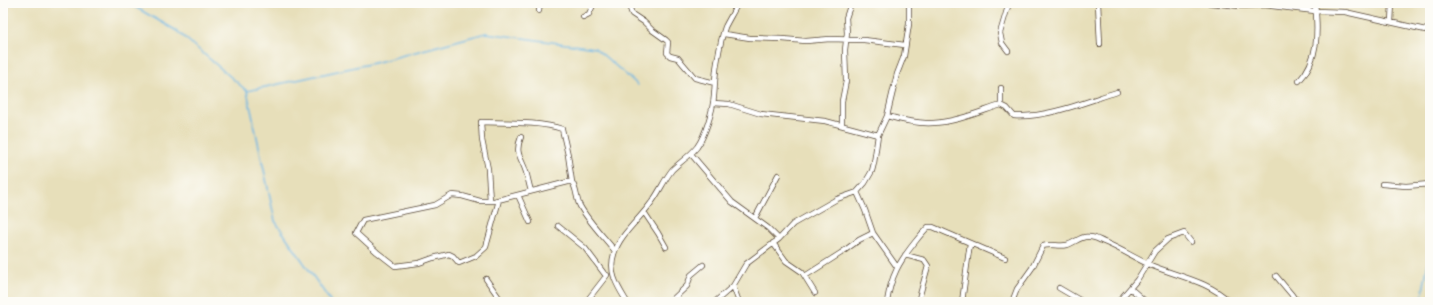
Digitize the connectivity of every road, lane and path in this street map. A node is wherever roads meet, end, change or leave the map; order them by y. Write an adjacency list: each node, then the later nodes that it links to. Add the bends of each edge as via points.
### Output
1 (540, 3): 13 (street)
2 (594, 3): 15 (street, via 589,14)
3 (628, 3): 24 (street, via 632,14 668,42 667,52 670,56 678,58 695,78)
4 (738, 3): 18 (street)
5 (851, 3): 19 (street, via 846,18)
6 (909, 3): 21 (street)
7 (1010, 3): 22 (street, via 1000,33 1002,43)
8 (1098, 3): 20 (street)
9 (1210, 3): 12 (street)
10 (1315, 3): 14 (street)
11 (1392, 3): 16 (street)
12 (1249, 5): 14 (street)
13 (539, 11)
14 (1316, 11): 16 (street, via 1345,12); 23 (street, via 1316,48 1306,74)
15 (583, 17)
16 (1391, 22): 17 (street)
17 (1430, 31)
18 (724, 34): 19 (street, via 806,41); 24 (street)
19 (847, 39): 21 (street); 30 (street)
20 (1100, 44)
21 (905, 45): 29 (street)
22 (1008, 51)
23 (1299, 81)
24 (715, 83): 27 (street)
25 (1001, 88): 28 (street)
26 (1117, 92): 28 (street, via 1053,111 1026,116 1014,116)
27 (713, 103): 30 (street, via 729,104 761,114 821,120); 33 (street, via 702,138)
28 (1001, 105): 29 (street, via 974,115 941,122 925,123)
29 (887, 116): 31 (street)
30 (842, 125): 31 (street)
31 (878, 135): 39 (street, via 872,171)
32 (521, 137): 38 (street, via 519,157 526,170)
33 (691, 154): 43 (street, via 671,172); 44 (street, via 732,202)
34 (778, 175): 44 (street)
35 (572, 182): 38 (street); 42 (street, via 562,129 555,126 481,122); 53 (street, via 580,206)
36 (1382, 184): 37 (street)
37 (1430, 184)
38 (530, 191): 40 (street)
39 (857, 192): 47 (street); 48 (street, via 837,199 800,220)
40 (518, 195): 41 (street); 45 (street)
41 (499, 200): 42 (street); 42 (street, via 486,247 476,256 458,262 449,254 419,263 395,266 356,233 362,220 435,205 452,195)
42 (490, 201)
43 (644, 212): 52 (street); 53 (street, via 630,227)
44 (755, 218): 48 (street)
45 (530, 222)
46 (558, 226): 60 (street, via 585,248)
47 (873, 233): 58 (street); 61 (street)
48 (779, 239): 50 (street)
49 (1191, 242): 56 (street, via 1184,233 1168,239 1155,251)
50 (773, 243): 61 (street, via 786,261); 64 (street, via 746,264)
51 (970, 243): 54 (street, via 930,227); 55 (street); 77 (street)
52 (666, 248)
53 (615, 251): 59 (street)
54 (905, 255): 58 (street); 76 (street, via 924,260 928,266)
55 (1005, 258)
56 (1148, 264): 66 (street); 78 (street, via 1092,237 1082,237 1066,245 1048,244 1040,250); 82 (street, via 1193,280 1219,293)
57 (703, 265): 72 (street, via 691,275 687,286)
58 (897, 267): 75 (street)
59 (612, 269): 60 (street); 71 (street, via 617,285)
60 (606, 276): 70 (street)
61 (805, 276): 67 (street)
62 (1276, 276): 68 (street, via 1292,295)
63 (486, 279): 69 (street)
64 (733, 286): 73 (street); 74 (street)
65 (1058, 288): 79 (street)
66 (1130, 288): 80 (street); 81 (street)
67 (815, 292)
68 (1293, 300): 83 (street)
69 (502, 302)
70 (586, 302)
71 (627, 302)
72 (670, 302)
73 (715, 302)
74 (739, 302)
75 (887, 302)
76 (918, 302)
77 (962, 302)
78 (1012, 302)
79 (1083, 302)
80 (1118, 302)
81 (1146, 302)
82 (1230, 302)
83 (1302, 302)

